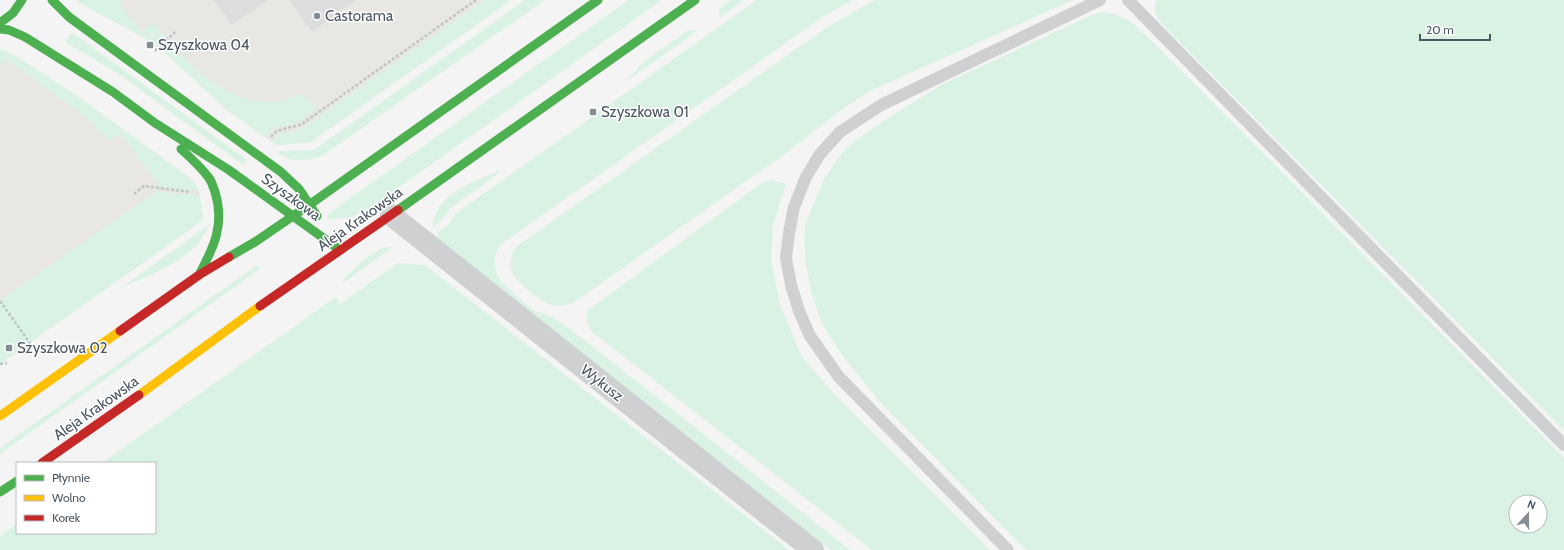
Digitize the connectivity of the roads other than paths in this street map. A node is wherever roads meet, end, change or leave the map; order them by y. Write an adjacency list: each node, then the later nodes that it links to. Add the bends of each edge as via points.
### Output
1 (22, 0): 7 (main road, via 13,13)
2 (52, 0): 10 (main road, Szyszkowa, via 76,21 281,172 299,189)
3 (598, 0): 10 (main road)
4 (695, 0): 12 (main road, Aleja Krakowska)
5 (1100, 0): 21 (lane, via 880,105 840,132 820,154 806,176 794,207 789,233 786,258 799,311 810,336 839,377)
6 (1128, 0): 16 (lane)
7 (0, 22)
8 (0, 28): 9 (main road, Szyszkowa, via 25,37 113,92)
9 (155, 122): 11 (main road, Szyszkowa, via 234,173); 14 (main road, via 210,179 217,197 220,214 218,235)
10 (309, 205): 11 (main road); 13 (main road, Szyszkowa)
11 (292, 216): 13 (main road, Szyszkowa); 14 (main road, via 255,242)
12 (391, 216): 13 (main road, Aleja Krakowska); 20 (street, Wykusz)
13 (340, 250): 17 (main road, Aleja Krakowska)
14 (199, 275): 15 (main road)
15 (0, 416)
16 (1564, 445)
17 (43, 462)
18 (16, 481): 19 (main road)
19 (0, 492)
20 (813, 550)
21 (1008, 550)

